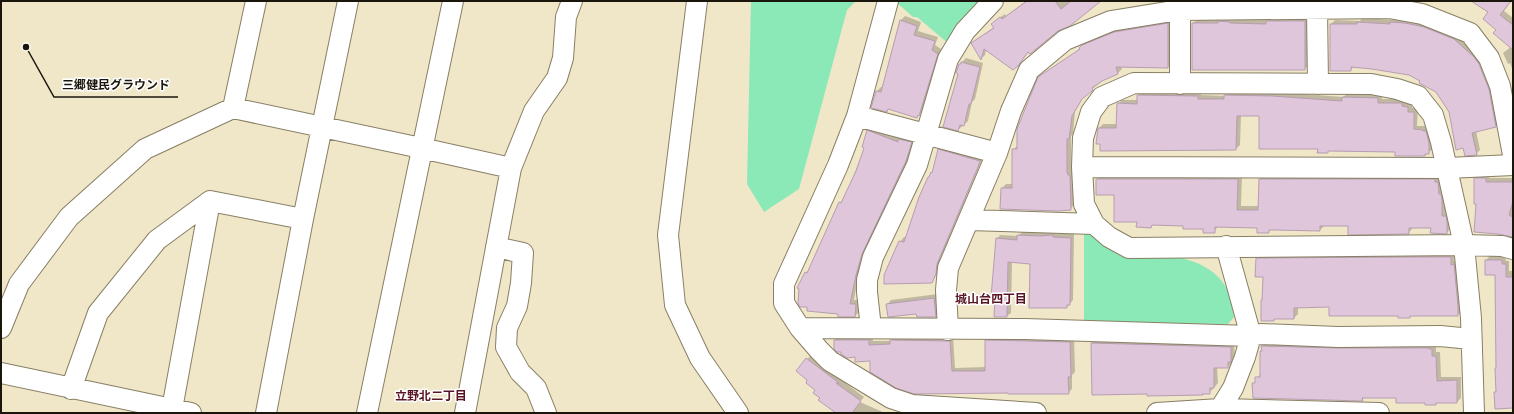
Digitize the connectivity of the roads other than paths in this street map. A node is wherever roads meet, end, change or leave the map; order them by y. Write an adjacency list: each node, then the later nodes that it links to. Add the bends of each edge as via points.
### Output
1 (256, 1): 12 (street)
2 (348, 1): 14 (street)
3 (453, 1): 16 (street)
4 (572, 1): 21 (street, via 566,17 563,58 557,78 534,111)
5 (697, 1): 46 (street, via 668,235 675,305 700,358)
6 (888, 1): 13 (street)
7 (993, 1): 15 (street, via 965,31 948,59)
8 (1179, 6): 9 (street); 10 (street); 17 (street, via 1111,21 1065,40 1029,70 1011,111)
9 (1317, 9): 11 (street); 18 (street, via 1389,8 1422,14 1470,33 1489,58 1500,86)
10 (1180, 84): 11 (street); 20 (street, via 1134,83 1102,97 1091,112 1083,138)
11 (1318, 84): 22 (street, via 1371,84 1397,88 1418,96 1433,115)
12 (233, 108): 14 (street); 31 (street, via 145,149 69,217 19,284)
13 (857, 116): 15 (street); 32 (street, via 838,165 784,284 784,303)
14 (322, 127): 16 (street); 24 (street)
15 (926, 134): 17 (street); 33 (street, via 917,165 873,257 867,286)
16 (421, 148): 21 (street); 43 (street)
17 (997, 153): 25 (street)
18 (1513, 155)
19 (1513, 165): 22 (street)
20 (1082, 167): 22 (street); 26 (street, via 1084,204)
21 (511, 168): 29 (street)
22 (1447, 168): 27 (street)
23 (210, 201): 24 (street); 38 (street, via 157,240 98,313); 39 (street)
24 (303, 219): 42 (street)
25 (968, 220): 26 (street); 34 (street, via 948,268)
26 (1094, 224): 28 (street, via 1108,237 1129,248)
27 (1464, 245): 28 (street); 30 (street, via 1502,246); 36 (street)
28 (1226, 246): 35 (street)
29 (496, 247): 44 (street); 45 (street, via 523,253 517,306 507,328 506,347 520,372 536,388)
30 (1513, 249)
31 (1, 328)
32 (800, 328): 33 (street); 47 (street, via 830,361 891,398 912,405)
33 (871, 328): 34 (street)
34 (948, 330): 35 (street, via 1025,329)
35 (1251, 336): 36 (street, via 1440,336); 40 (street, via 1233,388)
36 (1471, 339): 50 (street)
37 (1, 373): 38 (street)
38 (72, 388): 39 (street)
39 (172, 409): 41 (street)
40 (1220, 409): 48 (street); 49 (street)
41 (191, 413)
42 (266, 413)
43 (367, 413)
44 (465, 413)
45 (546, 413)
46 (738, 413)
47 (1036, 413)
48 (1157, 413)
49 (1379, 413)
50 (1474, 413)

